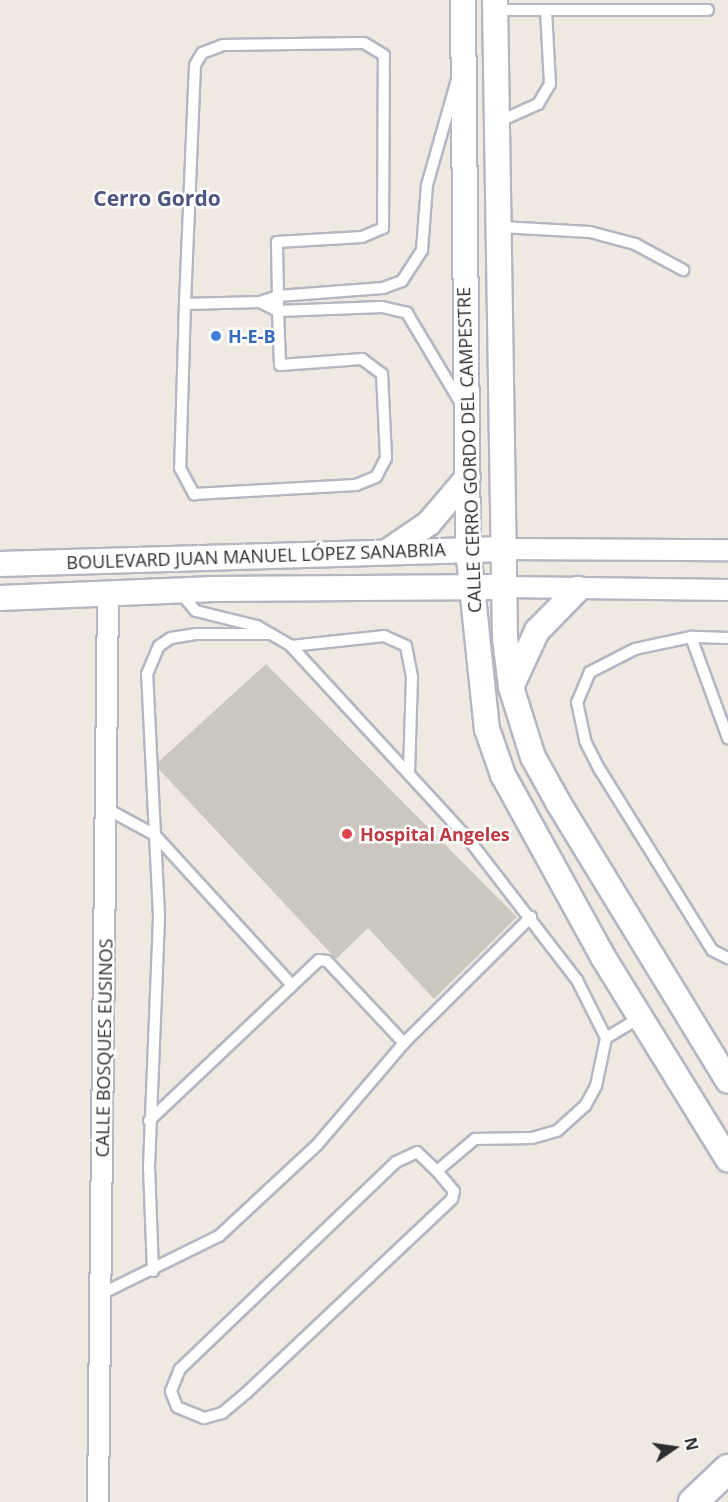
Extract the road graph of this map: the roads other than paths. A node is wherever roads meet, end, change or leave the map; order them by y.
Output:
1 (463, 0) edge
2 (495, 5) edge
3 (546, 10) junction
4 (708, 10) dead end
5 (463, 66) junction
6 (500, 120) junction
7 (501, 227) junction
8 (683, 270) dead end
9 (278, 296) junction
10 (260, 302) junction
11 (185, 304) junction
12 (278, 311) junction
13 (465, 409) junction
14 (468, 477) junction
15 (468, 549) junction
16 (505, 549) junction
17 (728, 550) edge
18 (387, 553) junction
19 (0, 564) edge
20 (506, 587) junction
21 (471, 589) junction
22 (578, 589) junction
23 (728, 590) edge
24 (179, 591) junction
25 (108, 594) junction
26 (0, 598) edge
27 (274, 634) junction
28 (691, 637) junction
29 (728, 638) edge
30 (291, 646) junction
31 (511, 687) junction
32 (728, 738) edge
33 (409, 770) junction
34 (109, 810) junction
35 (155, 835) junction
36 (531, 916) junction
37 (728, 958) edge
38 (290, 984) junction
39 (641, 1017) junction
40 (606, 1038) junction
41 (404, 1043) junction
42 (728, 1081) edge
43 (149, 1121) junction
44 (728, 1160) edge
45 (437, 1171) junction
46 (153, 1271) junction
47 (99, 1295) junction
48 (728, 1469) edge
49 (98, 1502) edge
50 (693, 1502) edge

1 - 5 street, CALLE CERRO GORDO DEL CAMPESTRE
2 - 3 lane
2 - 6 street, CALLE CERRO GORDO DEL CAMPESTRE
3 - 4 lane
3 - 6 lane
5 - 9 lane
5 - 13 street, CALLE CERRO GORDO DEL CAMPESTRE
6 - 7 street, CALLE CERRO GORDO DEL CAMPESTRE
7 - 8 lane
7 - 16 street, CALLE CERRO GORDO DEL CAMPESTRE
9 - 10 lane
9 - 11 lane
9 - 12 lane
10 - 11 lane
10 - 12 lane
11 - 12 lane
12 - 13 lane
13 - 14 street, CALLE CERRO GORDO DEL CAMPESTRE
14 - 15 street, CALLE CERRO GORDO DEL CAMPESTRE
14 - 18 street
15 - 16 street, BOULEVARD JUAN MANUEL LÓPEZ SANABRIA
15 - 18 street, BOULEVARD JUAN MANUEL LÓPEZ SANABRIA
15 - 21 street, CALLE CERRO GORDO DEL CAMPESTRE
16 - 17 street, BOULEVARD JUAN MANUEL LÓPEZ SANABRIA
16 - 20 street, CALLE CERRO GORDO DEL CAMPESTRE
18 - 19 street, BOULEVARD JUAN MANUEL LÓPEZ SANABRIA
20 - 21 street, BOULEVARD JUAN MANUEL LÓPEZ SANABRIA
20 - 22 street, BOULEVARD JUAN MANUEL LÓPEZ SANABRIA
20 - 31 street, CALLE CERRO GORDO DEL CAMPESTRE
21 - 24 street, BOULEVARD JUAN MANUEL LÓPEZ SANABRIA
21 - 39 street, CALLE CERRO GORDO DEL CAMPESTRE
22 - 23 street, BOULEVARD JUAN MANUEL LÓPEZ SANABRIA
22 - 31 street
24 - 25 street, BOULEVARD JUAN MANUEL LÓPEZ SANABRIA
24 - 27 lane
25 - 26 street, BOULEVARD JUAN MANUEL LÓPEZ SANABRIA
25 - 34 street, CALLE BOSQUES EUSINOS
27 - 30 lane
27 - 35 lane
28 - 29 lane
28 - 32 lane
28 - 37 lane
30 - 33 lane
30 - 33 lane
31 - 42 street, CALLE CERRO GORDO DEL CAMPESTRE
33 - 36 lane
34 - 35 lane
34 - 47 street, CALLE BOSQUES EUSINOS
35 - 38 lane
35 - 43 lane
36 - 40 lane
36 - 41 lane
38 - 41 lane
38 - 43 lane
39 - 40 lane
39 - 44 street, CALLE CERRO GORDO DEL CAMPESTRE
40 - 45 lane
41 - 46 lane
43 - 46 lane
45 - 45 lane
46 - 47 lane
47 - 49 street, CALLE BOSQUES EUSINOS
48 - 50 main road

